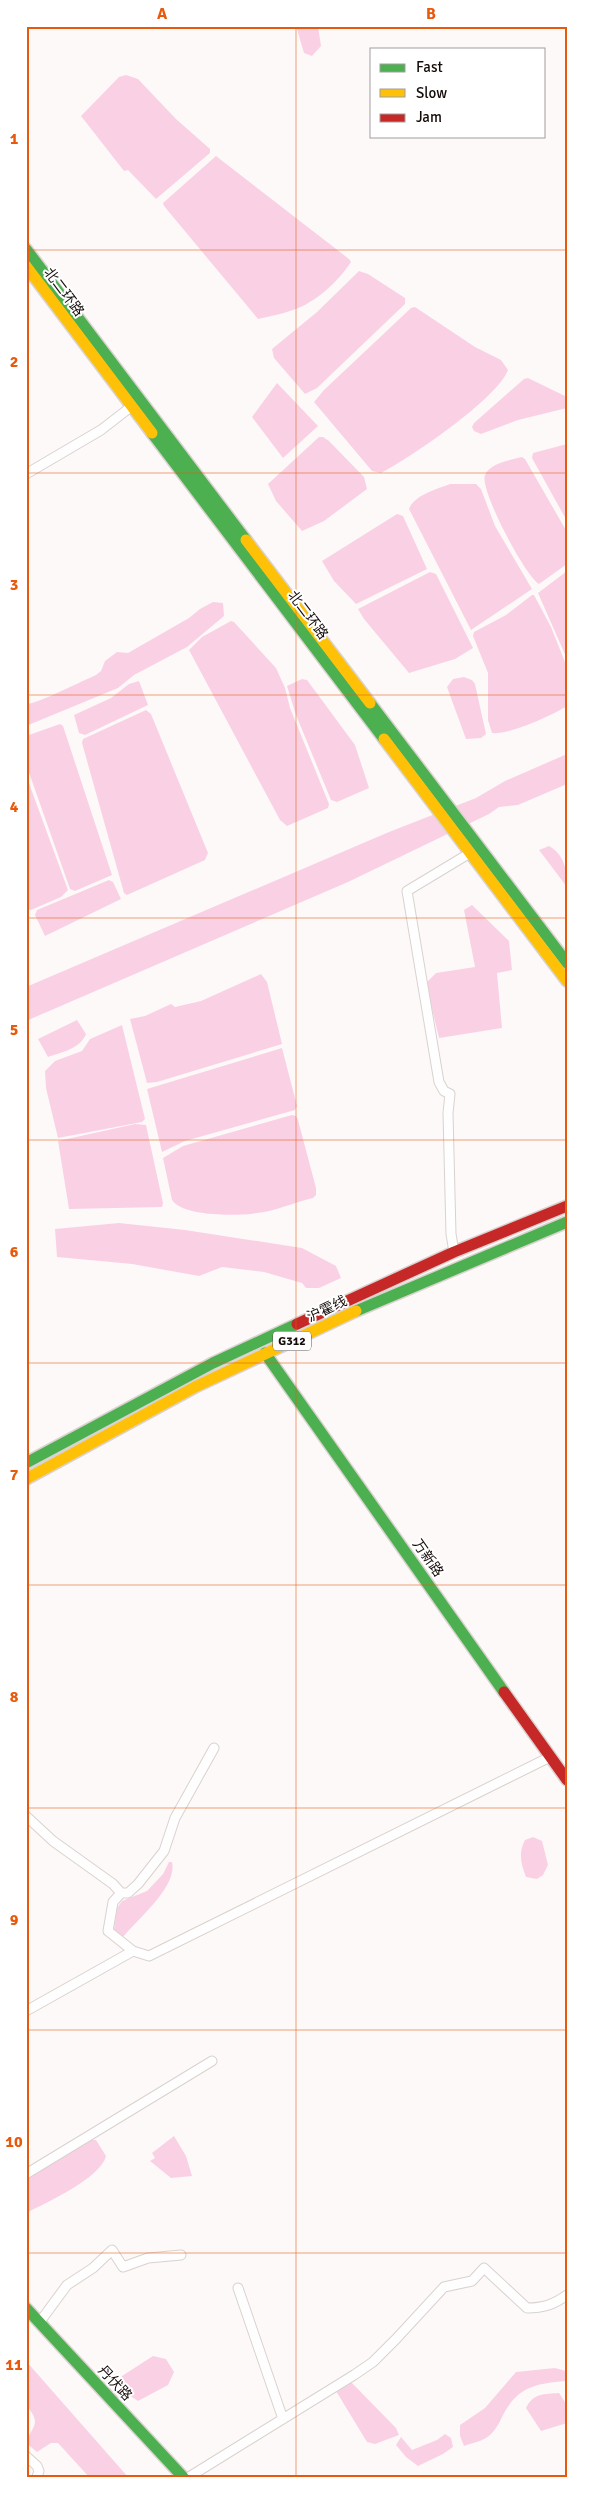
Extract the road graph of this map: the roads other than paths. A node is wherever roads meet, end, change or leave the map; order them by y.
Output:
1 (26, 249) edge
2 (26, 266) edge
3 (132, 406) junction
4 (26, 474) edge
5 (433, 796) junction
6 (470, 847) junction
7 (567, 963) edge
8 (567, 981) edge
9 (567, 1206) edge
10 (567, 1222) edge
11 (454, 1252) junction
12 (265, 1353) junction
13 (26, 1463) edge
14 (26, 1479) edge
15 (214, 1748) dead end
16 (550, 1757) junction
17 (567, 1780) edge
18 (26, 1816) edge
19 (121, 1893) junction
20 (134, 1951) junction
21 (26, 2011) edge
22 (212, 2061) dead end
23 (26, 2174) edge
24 (181, 2255) dead end
25 (238, 2288) dead end
26 (567, 2295) edge
27 (26, 2308) edge
28 (39, 2323) junction
29 (283, 2419) junction
30 (26, 2456) edge
31 (37, 2477) edge
32 (183, 2477) edge
33 (189, 2477) edge

1 - 5 main road, 北二环路
2 - 3 main road, 北二环路
3 - 4 street
3 - 5 main road, 北二环路
5 - 6 main road, 北二环路
6 - 7 main road, 北二环路
6 - 8 main road, 北二环路
6 - 11 street
9 - 11 main road, 沪霍线 / G312
10 - 12 main road, 沪霍线 / G312
11 - 13 main road, 沪霍线 / G312
12 - 14 main road, 沪霍线 / G312
12 - 16 main road, 万新路
15 - 19 street
16 - 17 main road, 万新路
16 - 20 street
18 - 19 street
19 - 20 street
20 - 21 street
22 - 23 street
24 - 28 street
25 - 29 street
26 - 29 street
27 - 28 main road, 丹伏路
28 - 32 main road, 丹伏路
29 - 33 street
30 - 31 street

